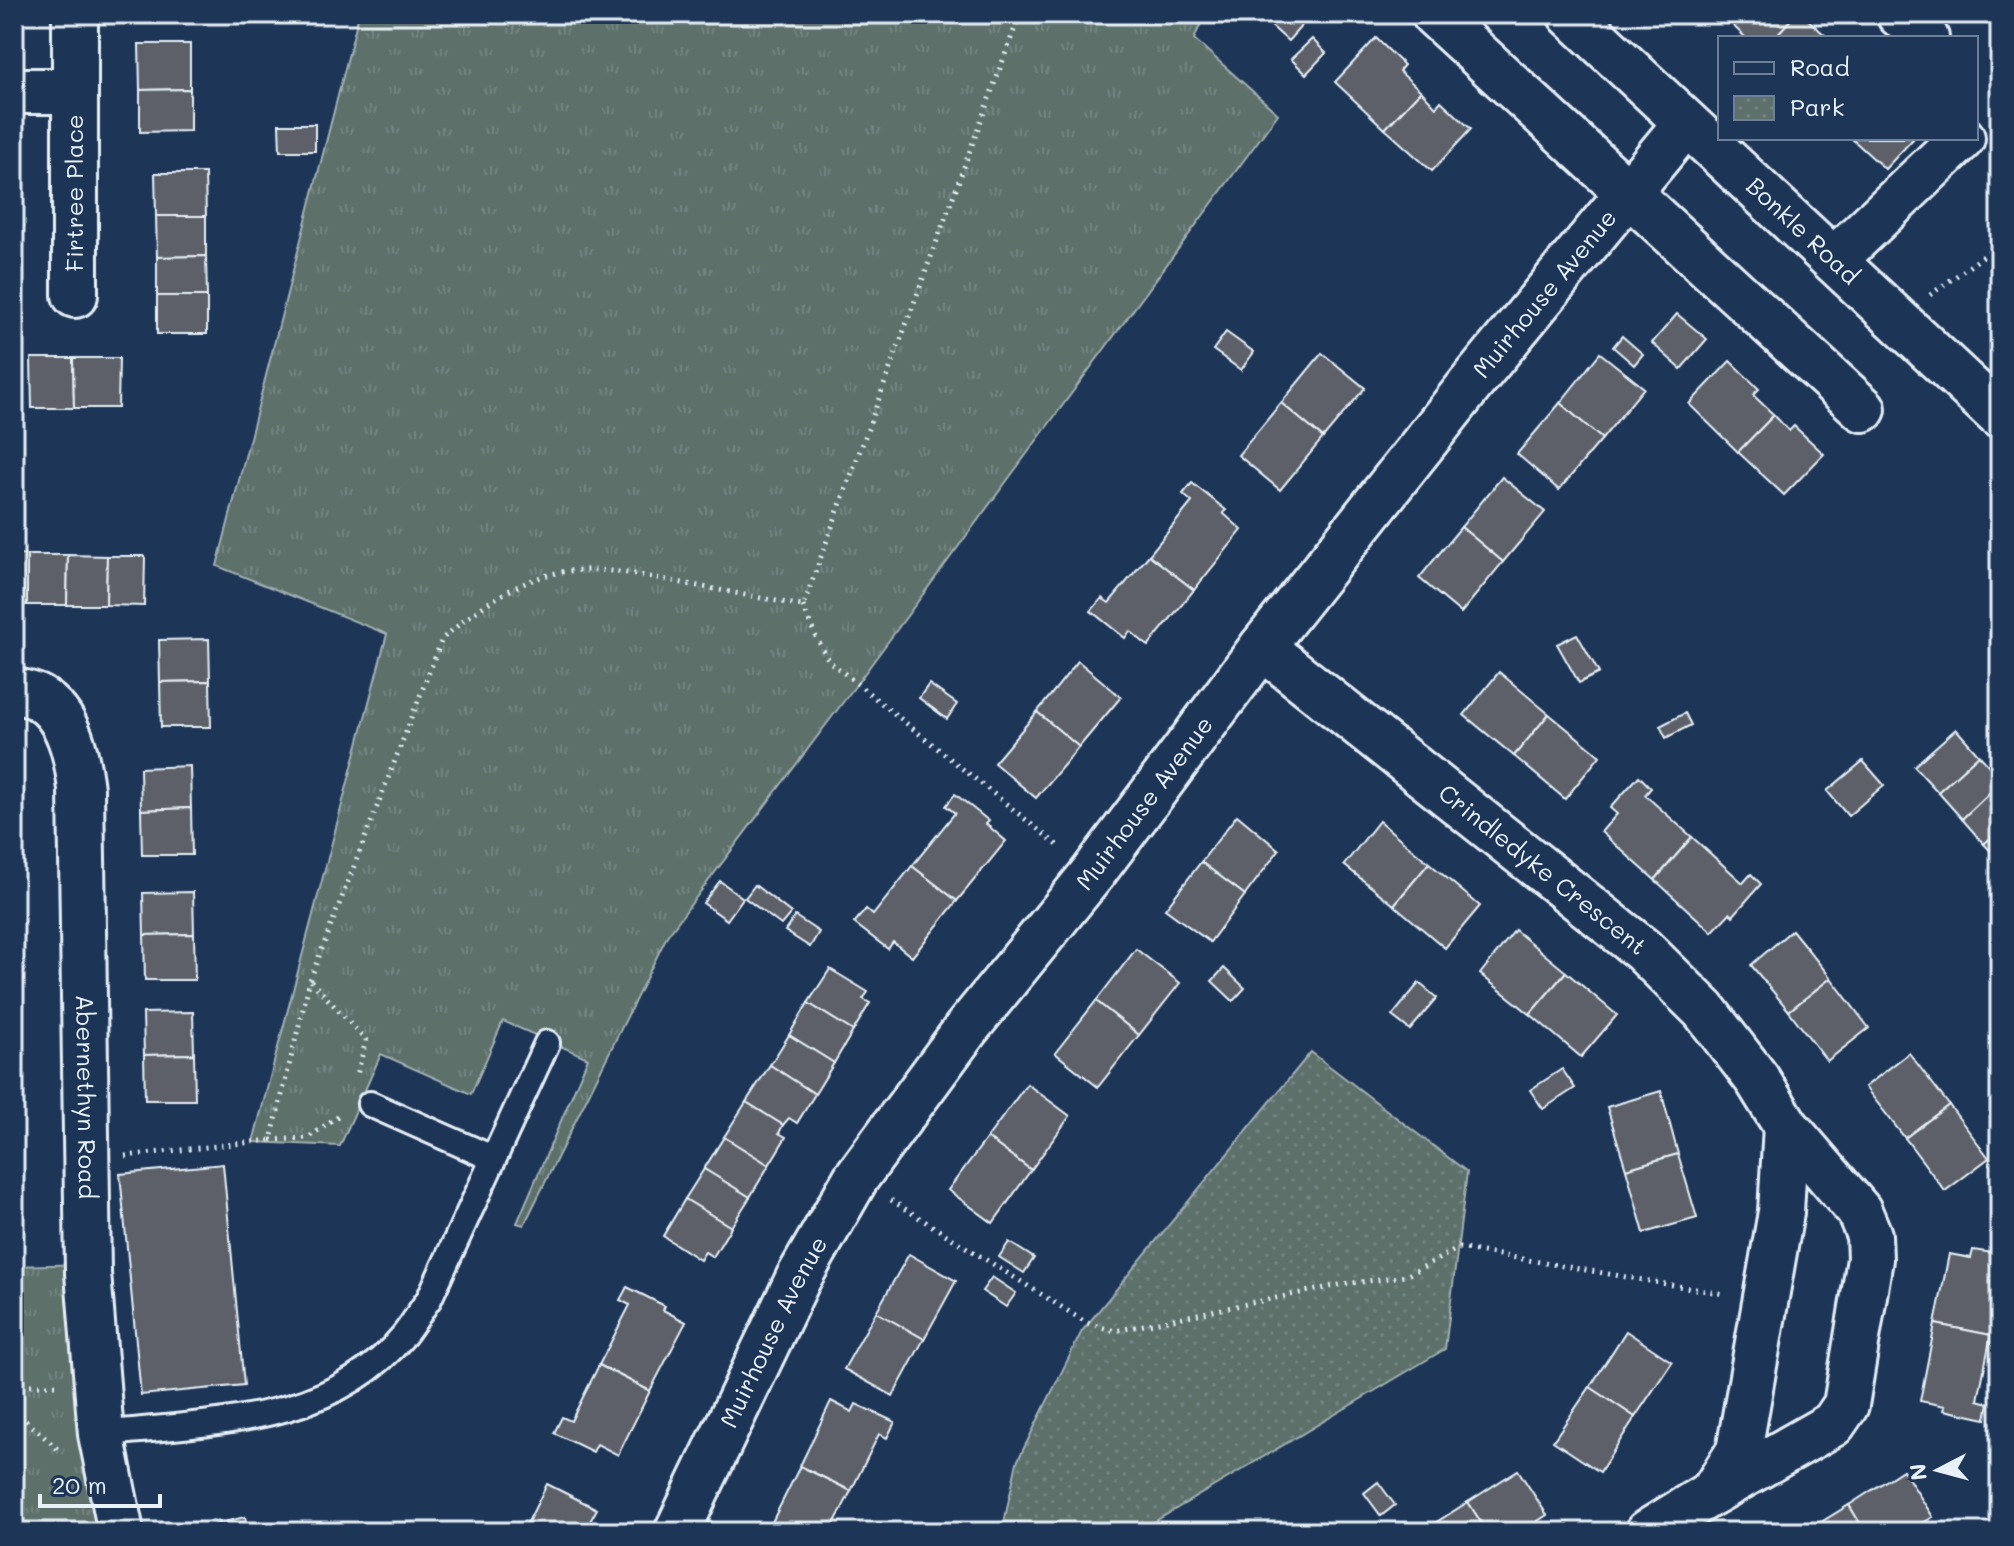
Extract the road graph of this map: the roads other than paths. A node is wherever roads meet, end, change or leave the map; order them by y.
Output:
1 (75, 14) edge
2 (1434, 14) edge
3 (1570, 14) edge
4 (1899, 14) edge
5 (1924, 36) edge
6 (14, 91) edge
7 (75, 91) junction
8 (1686, 123) junction
9 (1960, 140) edge
10 (1628, 192) junction
11 (1834, 260) junction
12 (75, 295) dead end
13 (1863, 409) dead end
14 (2000, 416) edge
15 (1262, 647) junction
16 (14, 690) edge
17 (547, 1043) dead end
18 (359, 1106) road end
19 (1786, 1126) junction
20 (492, 1158) junction
21 (101, 1434) junction
22 (1713, 1492) junction
23 (121, 1532) edge
24 (677, 1532) edge
25 (1648, 1532) edge

1 - 7 street, Firtree Place
2 - 10 street
3 - 8 street, Bonkle Road
4 - 5 street
6 - 7 street, Firtree Place
7 - 12 street, Firtree Place
8 - 10 street, Muirhouse Avenue
8 - 11 street, Bonkle Road
9 - 11 street
10 - 13 street
10 - 15 street, Muirhouse Avenue
11 - 14 street, Bonkle Road
15 - 19 street, Crindledyke Crescent
15 - 24 street, Muirhouse Avenue
16 - 21 street, Abernethyn Road
17 - 20 lane
18 - 20 lane
19 - 22 street, Crindledyke Crescent
19 - 22 street, Crindledyke Crescent
20 - 21 lane
21 - 23 street, Abernethyn Road
22 - 25 street, Crindledyke Crescent

